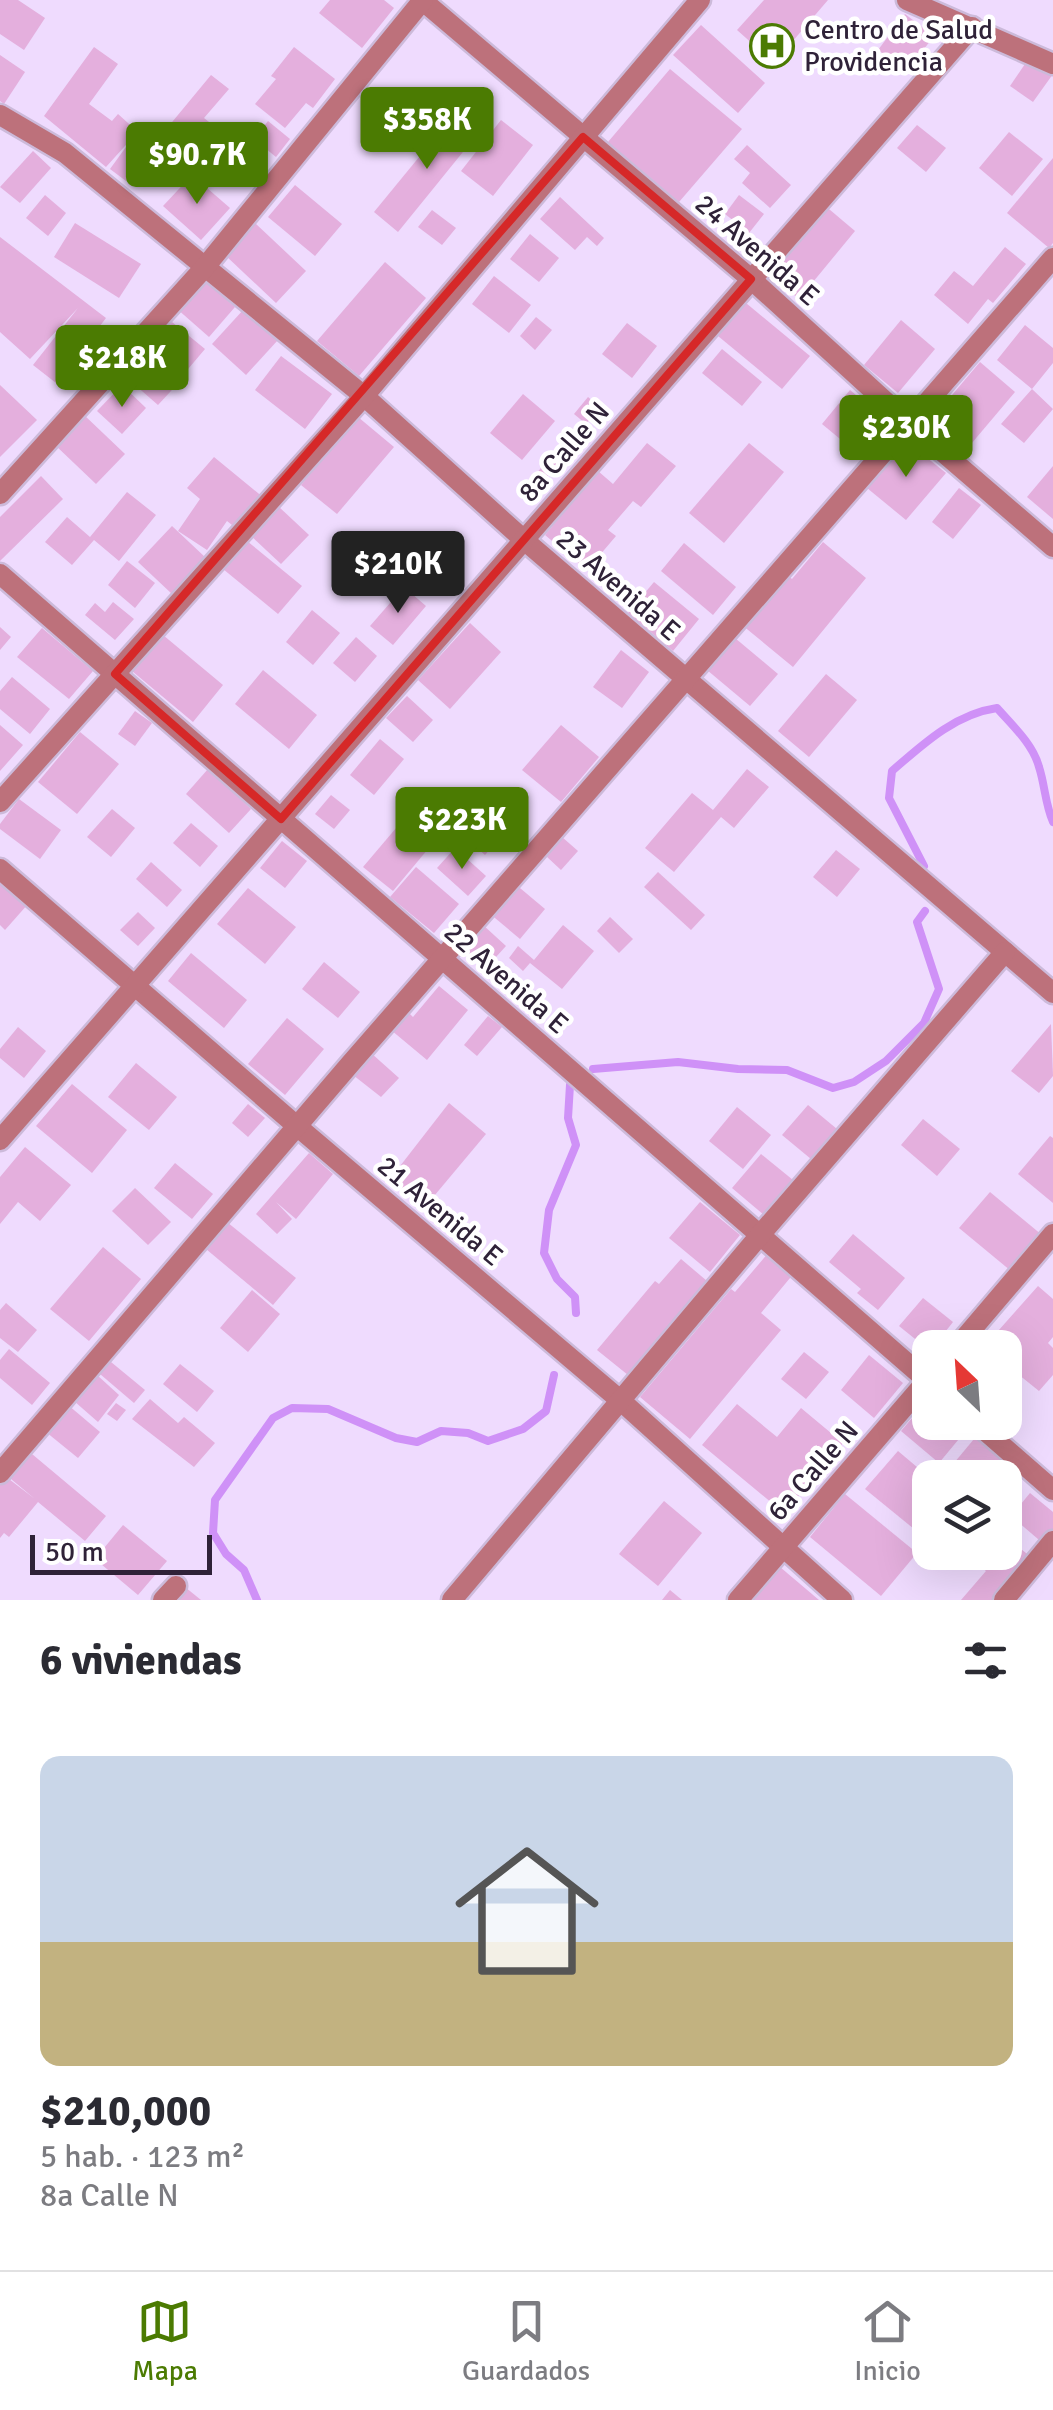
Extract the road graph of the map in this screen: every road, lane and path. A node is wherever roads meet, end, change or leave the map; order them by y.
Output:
1 (422, 0) edge
2 (700, 0) edge
3 (908, 0) edge
4 (972, 27) junction
5 (1053, 64) edge
6 (0, 115) edge
7 (583, 137) junction
8 (1053, 258) edge
9 (205, 267) junction
10 (751, 280) junction
11 (364, 396) junction
12 (909, 422) junction
13 (0, 494) edge
14 (524, 540) junction
15 (1053, 546) edge
16 (0, 574) edge
17 (115, 674) junction
18 (685, 678) junction
19 (0, 802) edge
20 (281, 819) junction
21 (0, 869) edge
22 (1005, 952) junction
23 (442, 958) junction
24 (135, 986) junction
25 (1053, 993) edge
26 (298, 1127) junction
27 (0, 1140) edge
28 (1053, 1234) edge
29 (760, 1235) junction
30 (971, 1330) edge
31 (912, 1365) edge
32 (620, 1400) junction
33 (912, 1400) edge
34 (996, 1440) edge
35 (0, 1473) edge
36 (1053, 1490) edge
37 (1053, 1541) edge
38 (783, 1548) junction
39 (452, 1600) edge
40 (738, 1600) edge
41 (842, 1600) edge
42 (1004, 1600) edge

1 - 7 street, 24 Avenida E
1 - 9 street
2 - 7 street
3 - 4 street
4 - 5 street
4 - 10 street, 8a Calle N
6 - 9 street, 23 Avenida E
7 - 10 street, 24 Avenida E
7 - 11 street
8 - 12 street
9 - 11 street, 23 Avenida E
9 - 13 street
10 - 12 street, 24 Avenida E
10 - 14 street, 8a Calle N
11 - 14 street, 23 Avenida E
11 - 17 street
12 - 15 street, 24 Avenida E
12 - 18 street
14 - 18 street, 23 Avenida E
14 - 20 street, 8a Calle N
16 - 17 street, 22 Avenida E
17 - 19 street
17 - 20 street, 22 Avenida E
18 - 22 street, 23 Avenida E
18 - 23 street
20 - 23 street, 22 Avenida E
20 - 24 street, 8a Calle N
21 - 24 street, 21 Avenida E
22 - 25 street, 23 Avenida E
22 - 29 street
23 - 26 street
23 - 29 street, 22 Avenida E
24 - 26 street, 21 Avenida E
24 - 27 street, 8a Calle N
26 - 32 street, 21 Avenida E
26 - 35 street
28 - 30 street
29 - 31 street, 22 Avenida E
29 - 32 street
32 - 38 street, 21 Avenida E
32 - 39 street
33 - 38 street, 6a Calle N
34 - 36 street
37 - 42 street
38 - 40 street, 6a Calle N
38 - 41 street, 21 Avenida E

